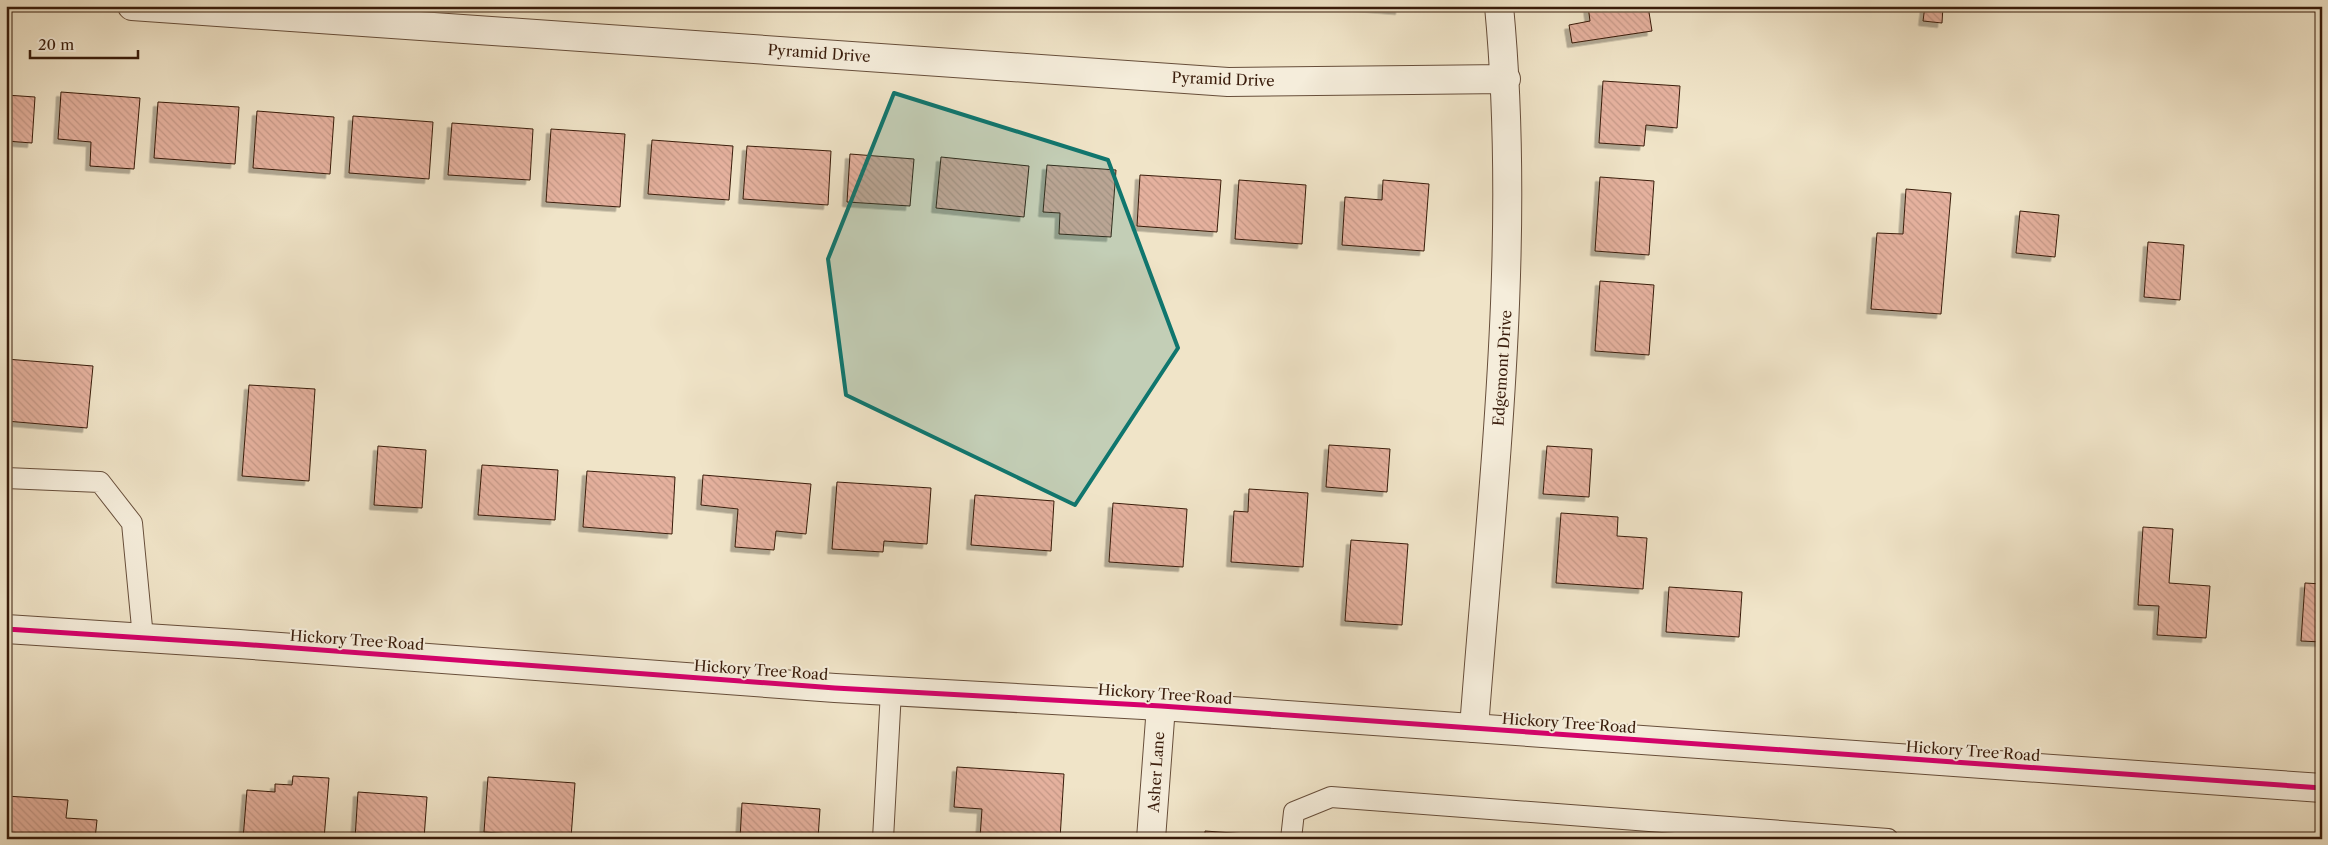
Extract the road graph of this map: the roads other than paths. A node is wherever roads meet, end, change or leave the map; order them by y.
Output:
1 (132, 6) edge
2 (1499, 6) edge
3 (1506, 79) junction
4 (6, 478) edge
5 (6, 629) edge
6 (143, 638) junction
7 (891, 691) junction
8 (1161, 706) junction
9 (1474, 728) junction
10 (2322, 788) edge
11 (883, 839) edge
12 (1151, 839) edge
13 (1291, 839) edge
14 (1888, 839) edge

1 - 3 street, Pyramid Drive
2 - 3 street, Edgemont Drive
3 - 9 street, Edgemont Drive
4 - 6 lane
5 - 6 street, Hickory Tree Road
6 - 7 street, Hickory Tree Road
7 - 8 street, Hickory Tree Road
7 - 11 lane
8 - 9 street, Hickory Tree Road
8 - 12 street, Asher Lane
9 - 10 street, Hickory Tree Road
13 - 14 lane

